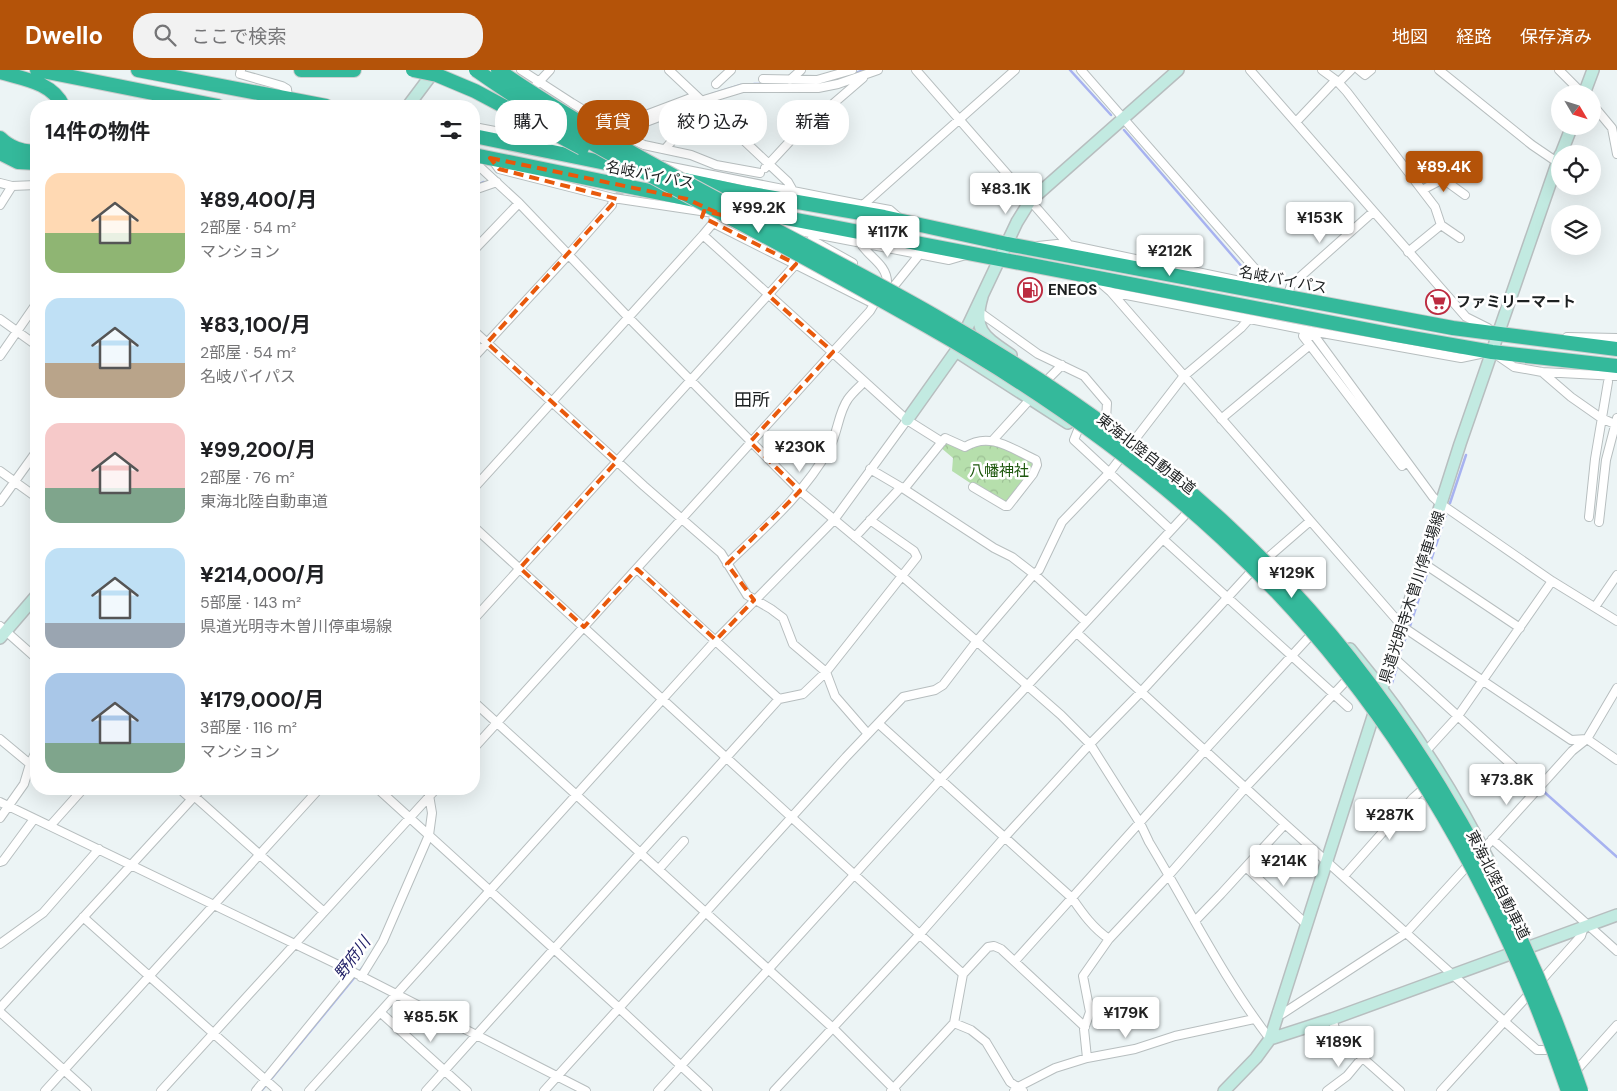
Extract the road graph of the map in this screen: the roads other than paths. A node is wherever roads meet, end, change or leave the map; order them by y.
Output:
1 (37, 70) edge
2 (138, 70) edge
3 (165, 70) edge
4 (241, 70) edge
5 (301, 70) edge
6 (354, 70) edge
7 (413, 70) edge
8 (435, 70) edge
9 (476, 70) edge
10 (521, 70) edge
11 (550, 70) edge
12 (669, 70) edge
13 (731, 70) edge
14 (801, 70) edge
15 (852, 70) edge
16 (878, 70) edge
17 (916, 70) edge
18 (1015, 70) edge
19 (1081, 70) edge
20 (1178, 70) edge
21 (1250, 70) edge
22 (1322, 70) edge
23 (1350, 70) edge
24 (1359, 70) edge
25 (1371, 70) edge
26 (1439, 70) edge
27 (1455, 70) edge
28 (1558, 70) edge
29 (1593, 70) edge
30 (0, 72) edge
31 (502, 72) edge
32 (866, 75) junction
33 (1448, 77) junction
34 (763, 80) dead end
35 (790, 80) junction
36 (1337, 81) junction
37 (540, 82) junction
38 (716, 84) dead end
39 (1574, 85) edge
40 (1587, 85) edge
41 (250, 92) junction
42 (288, 99) junction
43 (59, 100) edge
44 (188, 100) edge
45 (293, 100) edge
46 (412, 100) edge
47 (524, 100) edge
48 (700, 100) joint
49 (577, 107) edge
50 (1601, 113) edge
51 (1123, 118) junction
52 (960, 119) junction
53 (1296, 122) junction
54 (1615, 126) edge
55 (480, 128) edge
56 (480, 137) edge
57 (0, 138) edge
58 (644, 145) edge
59 (668, 145) edge
60 (747, 145) edge
61 (665, 150) junction
62 (30, 151) edge
63 (0, 153) edge
64 (1551, 153) edge
65 (1617, 154) edge
66 (480, 156) edge
67 (490, 158) junction
68 (30, 164) edge
69 (768, 165) junction
70 (480, 168) edge
71 (760, 173) junction
72 (1551, 180) edge
73 (0, 182) edge
74 (497, 182) junction
75 (756, 182) junction
76 (12, 186) junction
77 (30, 186) edge
78 (480, 188) edge
79 (792, 189) junction
80 (1422, 190) junction
81 (1465, 195) dead end
82 (617, 198) junction
83 (1030, 201) junction
84 (519, 202) junction
85 (863, 204) junction
86 (0, 205) edge
87 (1373, 212) junction
88 (714, 214) junction
89 (902, 221) junction
90 (713, 223) junction
91 (1441, 225) junction
92 (747, 227) junction
93 (703, 235) junction
94 (812, 237) junction
95 (1460, 238) dead end
96 (480, 244) edge
97 (860, 244) junction
98 (1007, 244) junction
99 (1069, 245) junction
100 (1031, 248) junction
101 (1408, 252) junction
102 (569, 254) junction
103 (968, 254) junction
104 (918, 255) junction
105 (1000, 260) junction
106 (796, 264) junction
107 (1095, 278) junction
108 (890, 284) junction
109 (1263, 286) junction
110 (1289, 291) junction
111 (1111, 292) junction
112 (768, 295) junction
113 (982, 297) junction
114 (1310, 302) junction
115 (875, 304) junction
116 (978, 311) junction
117 (30, 313) edge
118 (629, 318) junction
119 (0, 319) edge
120 (1249, 319) junction
121 (18, 332) junction
122 (965, 332) junction
123 (1313, 334) junction
124 (1498, 334) junction
125 (480, 337) edge
126 (1520, 337) junction
127 (1617, 338) edge
128 (30, 341) edge
129 (487, 343) junction
130 (1310, 345) junction
131 (1617, 349) edge
132 (480, 351) edge
133 (956, 351) junction
134 (833, 352) junction
135 (1492, 352) junction
136 (0, 356) edge
137 (1062, 365) junction
138 (1617, 366) edge
139 (1542, 372) junction
140 (1617, 376) edge
141 (1183, 377) junction
142 (1048, 379) junction
143 (690, 380) junction
144 (864, 382) junction
145 (1608, 382) dead end
146 (1031, 398) junction
147 (552, 402) junction
148 (1601, 418) junction
149 (1221, 419) junction
150 (907, 420) junction
151 (1106, 420) junction
152 (1616, 422) edge
153 (1078, 430) junction
154 (993, 440) junction
155 (1135, 441) junction
156 (750, 442) junction
157 (942, 442) junction
158 (30, 460) edge
159 (1120, 460) junction
160 (617, 461) junction
161 (1407, 462) junction
162 (870, 470) junction
163 (0, 472) edge
164 (1109, 473) junction
165 (480, 481) edge
166 (14, 482) junction
167 (973, 487) dead end
168 (902, 488) junction
169 (800, 491) junction
170 (30, 493) edge
171 (0, 502) edge
172 (1441, 504) junction
173 (1186, 514) junction
174 (1589, 517) dead end
175 (682, 519) junction
176 (834, 520) junction
177 (870, 520) junction
178 (1309, 522) junction
179 (1598, 522) dead end
180 (1171, 530) junction
181 (480, 532) edge
182 (854, 537) junction
183 (1163, 539) junction
184 (1268, 557) junction
185 (1422, 563) junction
186 (728, 564) junction
187 (520, 568) junction
188 (637, 569) junction
189 (1034, 574) junction
190 (1250, 574) junction
191 (1617, 575) edge
192 (902, 576) junction
193 (1552, 581) junction
194 (1227, 598) junction
195 (754, 600) junction
196 (30, 602) edge
197 (1595, 607) junction
198 (480, 612) edge
199 (1617, 621) edge
200 (1086, 622) junction
201 (584, 627) junction
202 (1403, 627) junction
203 (1520, 628) junction
204 (2, 631) edge
205 (1077, 633) junction
206 (1309, 637) junction
207 (716, 640) junction
208 (976, 642) junction
209 (30, 653) edge
210 (1291, 655) junction
211 (1393, 657) junction
212 (826, 672) junction
213 (1483, 681) junction
214 (1345, 682) junction
215 (1027, 686) junction
216 (1617, 688) edge
217 (1382, 690) junction
218 (1141, 692) junction
219 (1333, 694) junction
220 (662, 699) junction
221 (780, 699) junction
222 (1348, 707) dead end
223 (480, 708) edge
224 (1458, 716) junction
225 (1373, 719) junction
226 (496, 723) junction
227 (879, 724) junction
228 (868, 734) junction
229 (0, 739) edge
230 (1586, 739) junction
231 (480, 741) edge
232 (1090, 744) junction
233 (1205, 750) junction
234 (1426, 751) junction
235 (727, 758) junction
236 (1617, 760) edge
237 (30, 764) joint
238 (941, 779) junction
239 (1246, 787) junction
240 (1538, 789) junction
241 (1421, 791) junction
242 (78, 795) edge
243 (190, 795) edge
244 (313, 795) edge
245 (385, 795) edge
246 (428, 795) edge
247 (576, 796) junction
248 (193, 797) junction
249 (0, 802) edge
250 (8, 806) junction
251 (791, 817) junction
252 (0, 818) edge
253 (410, 818) junction
254 (34, 819) junction
255 (1140, 823) junction
256 (1285, 824) junction
257 (50, 826) junction
258 (427, 833) junction
259 (1004, 838) junction
260 (1492, 839) junction
261 (684, 841) dead end
262 (99, 849) junction
263 (1483, 849) junction
264 (641, 852) junction
265 (259, 854) junction
266 (1326, 861) junction
267 (0, 862) edge
268 (130, 865) junction
269 (1246, 867) junction
270 (1466, 868) junction
271 (659, 869) junction
272 (854, 874) junction
273 (1169, 875) junction
274 (1344, 876) junction
275 (490, 890) junction
276 (1072, 898) junction
277 (213, 906) junction
278 (705, 911) junction
279 (324, 912) junction
280 (1617, 915) edge
281 (83, 917) junction
282 (1195, 921) junction
283 (1306, 924) junction
284 (1586, 926) junction
285 (1406, 933) junction
286 (920, 934) junction
287 (1110, 939) junction
288 (0, 944) edge
289 (295, 945) junction
290 (1531, 947) junction
291 (555, 950) junction
292 (1617, 951) edge
293 (1508, 955) junction
294 (1015, 961) junction
295 (768, 970) junction
296 (357, 974) junction
297 (963, 974) junction
298 (150, 975) junction
299 (1452, 975) junction
300 (1544, 977) junction
301 (396, 995) junction
302 (1526, 998) junction
303 (0, 1008) edge
304 (619, 1008) junction
305 (0, 1012) edge
306 (381, 1012) junction
307 (1277, 1013) junction
308 (1254, 1019) junction
309 (1332, 1019) junction
310 (1504, 1021) junction
311 (954, 1024) junction
312 (1617, 1025) edge
313 (1085, 1027) junction
314 (834, 1029) junction
315 (214, 1033) junction
316 (476, 1036) junction
317 (1270, 1039) junction
318 (1546, 1050) junction
319 (1087, 1058) junction
320 (1362, 1058) junction
321 (681, 1066) junction
322 (1579, 1067) junction
323 (64, 1070) junction
324 (445, 1071) junction
325 (558, 1077) junction
326 (267, 1082) junction
327 (1585, 1089) edge
328 (893, 1090) edge
329 (1018, 1090) edge
330 (1562, 1090) edge
331 (46, 1091) edge
332 (87, 1091) edge
333 (161, 1091) edge
334 (256, 1091) edge
335 (278, 1091) edge
336 (309, 1091) edge
337 (426, 1091) edge
338 (467, 1091) edge
339 (544, 1091) edge
340 (586, 1091) edge
341 (658, 1091) edge
342 (708, 1091) edge
343 (774, 1091) edge
344 (1224, 1091) edge
345 (1327, 1091) edge
346 (1400, 1091) edge
347 (1441, 1091) edge

1 - 44 highway
2 - 41 highway
3 - 41 highway
4 - 42 street
5 - 6 highway
7 - 92 highway, bridge
8 - 46 street
9 - 92 highway, 東海北陸自動車道, bridge
10 - 37 street
11 - 37 street
12 - 48 street
13 - 38 street
14 - 35 street
15 - 35 street
16 - 32 street
17 - 52 street
18 - 52 street
19 - 51 street
20 - 51 street
21 - 53 street
22 - 36 street
23 - 36 street
24 - 25 street
26 - 33 street
27 - 33 street
28 - 39 street
29 - 40 street
30 - 43 highway
31 - 327 highway, 東海北陸自動車道, bridge
32 - 48 street
32 - 69 street
33 - 64 street
34 - 35 street
36 - 53 street
36 - 80 street
37 - 47 street
37 - 49 street
41 - 42 highway
42 - 45 highway
50 - 54 street
51 - 83 street
51 - 109 street
52 - 83 street
52 - 85 street
53 - 87 street
54 - 65 street
55 - 75 street
56 - 89 highway, 名岐バイパス
57 - 62 highway
58 - 61 street
59 - 61 street
60 - 69 street
61 - 71 street
63 - 68 highway
66 - 67 highway, 名岐バイパス
67 - 82 street
67 - 103 highway, 名岐バイパス
69 - 71 street
69 - 79 street
70 - 74 street
71 - 75 street
72 - 124 street, 県道光明寺木曽川停車場線
73 - 76 street
74 - 78 street
74 - 84 street
75 - 79 street
76 - 77 street
76 - 86 street
79 - 85 street
80 - 81 street
80 - 91 street
82 - 88 street
82 - 102 street
83 - 98 street
83 - 99 street
84 - 96 street
84 - 102 street
85 - 89 street
87 - 101 street
87 - 110 street
88 - 90 street
88 - 94 street
89 - 98 highway, 名岐バイパス
90 - 93 street
90 - 106 street
91 - 95 street
91 - 101 street
92 - 330 highway, 東海北陸自動車道, bridge
93 - 112 street
93 - 118 street
94 - 97 street
94 - 106 street
94 - 108 street
97 - 104 street
97 - 108 street
98 - 100 highway, 名岐バイパス
98 - 105 street
99 - 100 street
99 - 109 street
100 - 114 highway, 名岐バイパス
101 - 124 street
102 - 118 street
102 - 129 street
103 - 104 street
103 - 105 highway, 名岐バイパス
104 - 108 street
105 - 107 highway, 名岐バイパス
105 - 113 street
106 - 112 street
106 - 115 street
107 - 111 street
107 - 135 highway, 名岐バイパス
108 - 115 street
108 - 122 street
109 - 110 street
110 - 114 street
111 - 120 street
111 - 141 street
112 - 134 street
112 - 143 street
113 - 116 street
113 - 122 street
114 - 124 highway, 名岐バイパス
115 - 133 street
115 - 134 street
116 - 137 street
116 - 142 street
117 - 121 street
118 - 143 street
118 - 147 street
119 - 121 street
120 - 123 street
120 - 141 street
121 - 128 street
121 - 136 street
122 - 133 street
123 - 130 street
123 - 135 street
123 - 161 street
124 - 126 highway, 名岐バイパス
124 - 135 street, 県道光明寺木曽川停車場線
125 - 129 street
126 - 127 street
126 - 131 highway, 名岐バイパス
129 - 132 street
129 - 147 street
130 - 149 street
130 - 161 street
133 - 146 street
133 - 150 street
134 - 144 street
134 - 156 street
135 - 138 highway, 名岐バイパス
135 - 139 street
135 - 172 street, 県道光明寺木曽川停車場線
137 - 142 street
137 - 151 street
139 - 140 street
139 - 148 street
141 - 149 street
141 - 155 street
142 - 146 street
142 - 151 street
143 - 156 street
143 - 160 street
144 - 150 street
144 - 169 street
145 - 148 street
146 - 153 street
146 - 154 street
147 - 160 street
147 - 165 street
148 - 152 street
148 - 174 street
149 - 178 street
150 - 157 street
150 - 162 street
151 - 155 street
152 - 179 street
153 - 159 street
153 - 164 street
154 - 157 street
154 - 167 street
155 - 159 street
155 - 184 street
156 - 169 street
156 - 175 street
157 - 168 street
158 - 166 street
159 - 164 street
159 - 173 street
160 - 175 street
160 - 187 street
161 - 172 street
162 - 168 street
162 - 176 street
163 - 166 street
164 - 180 street
164 - 189 street
166 - 170 street
166 - 171 street
168 - 177 street
168 - 189 street
169 - 176 street
169 - 186 street
172 - 185 street, 県道光明寺木曽川停車場線
172 - 193 street
173 - 180 street
173 - 190 street
175 - 186 street
175 - 188 street
176 - 182 street
176 - 195 street
177 - 182 street
177 - 192 street
178 - 184 street
178 - 202 street
180 - 183 street
181 - 187 street
182 - 192 street
183 - 194 street
183 - 200 street
184 - 190 street
184 - 217 street
185 - 202 street, 県道光明寺木曽川停車場線
185 - 203 street
186 - 195 street
187 - 198 street
187 - 201 street
188 - 201 street
188 - 207 street
189 - 200 street
189 - 208 street
190 - 194 street
190 - 206 street
191 - 197 street
192 - 208 street
192 - 212 street
193 - 197 street
193 - 203 street
194 - 210 street
194 - 218 street
195 - 207 street
195 - 212 street
196 - 204 street
197 - 199 street
200 - 205 street
201 - 220 street
201 - 226 street
202 - 211 street, 県道光明寺木曽川停車場線
202 - 213 street
203 - 213 street
204 - 209 street
205 - 215 street
205 - 218 street
206 - 210 street
206 - 214 street
207 - 220 street
207 - 221 street
208 - 215 street
208 - 227 street
210 - 219 street
210 - 233 street
211 - 217 street, 県道光明寺木曽川停車場線
211 - 224 street
212 - 221 street
212 - 228 street
213 - 224 street
213 - 230 street
214 - 219 street
214 - 225 street
215 - 232 street
215 - 238 street
216 - 230 street
217 - 225 street, 県道光明寺木曽川停車場線
217 - 234 street
218 - 232 street
218 - 233 street
219 - 222 street
219 - 239 street
220 - 235 street
220 - 247 street
221 - 235 street
223 - 226 street
224 - 234 street
224 - 240 street
225 - 241 street
225 - 266 street, 県道光明寺木曽川停車場線
226 - 231 street
226 - 247 street
227 - 228 street
227 - 238 street
228 - 251 street
229 - 237 street
230 - 236 street
230 - 240 street
232 - 255 street
232 - 259 street
233 - 239 street
233 - 255 street
234 - 263 street
235 - 251 street
235 - 264 street
237 - 250 street
238 - 259 street
238 - 272 street
239 - 256 street
239 - 273 street
240 - 260 street
241 - 270 street
241 - 274 street
242 - 257 street
243 - 248 street
244 - 265 street
245 - 253 street
246 - 253 street
246 - 258 street
247 - 264 street
247 - 275 street
248 - 265 street
248 - 268 street
249 - 250 street
250 - 252 street
250 - 254 street
251 - 272 street
251 - 278 street
253 - 258 street
253 - 279 street
254 - 257 street
254 - 267 street
255 - 273 street
255 - 276 street
256 - 266 street
256 - 269 street
257 - 262 street
258 - 275 street
258 - 296 street
259 - 276 street
259 - 286 street
260 - 263 street
260 - 284 street
261 - 271 street
262 - 268 street
262 - 288 street
263 - 270 street
263 - 290 street
264 - 271 street
264 - 291 street
265 - 277 street
265 - 279 street
266 - 274 street
266 - 283 street, 県道光明寺木曽川停車場線
268 - 277 street
268 - 281 street
269 - 282 street
269 - 283 street
270 - 285 street
270 - 293 street
271 - 278 street
272 - 286 street
272 - 295 street
273 - 282 street
273 - 287 street
274 - 285 street
275 - 291 street
275 - 301 street
276 - 287 street
276 - 294 street
277 - 289 street
277 - 298 street
278 - 295 street
278 - 304 street
279 - 289 street
280 - 284 street
281 - 298 street
281 - 303 street
282 - 308 street
283 - 307 street, 県道光明寺木曽川停車場線
284 - 290 street
284 - 292 street
284 - 300 street
285 - 299 street
285 - 307 street
286 - 297 street
286 - 314 street
287 - 313 street
289 - 296 street
289 - 315 street
290 - 293 street
290 - 300 street
291 - 304 street
291 - 316 street
293 - 299 street
293 - 302 street
294 - 297 street
294 - 313 street
295 - 314 street
295 - 321 street
296 - 301 street
296 - 326 street
297 - 311 street
298 - 315 street
298 - 323 street
299 - 309 street
299 - 310 street
300 - 302 street
300 - 322 street
301 - 306 street
301 - 316 street
302 - 310 street
302 - 318 street
304 - 321 street
304 - 325 street
305 - 323 street
306 - 324 street
306 - 336 street
307 - 317 street, 県道光明寺木曽川停車場線
308 - 317 street
308 - 319 street
309 - 317 street
309 - 320 street
310 - 318 street
310 - 347 street
311 - 328 street
311 - 329 street
312 - 322 street
313 - 319 street
314 - 328 street
314 - 343 street
315 - 326 street
315 - 333 street
316 - 324 street
316 - 325 street
317 - 344 street
318 - 330 street
319 - 329 street
320 - 345 street
320 - 346 street
321 - 341 street
321 - 342 street
322 - 327 street
322 - 330 street
323 - 331 street
323 - 332 street
324 - 337 street
324 - 338 street
325 - 339 street
325 - 340 street
326 - 334 street
326 - 335 street

